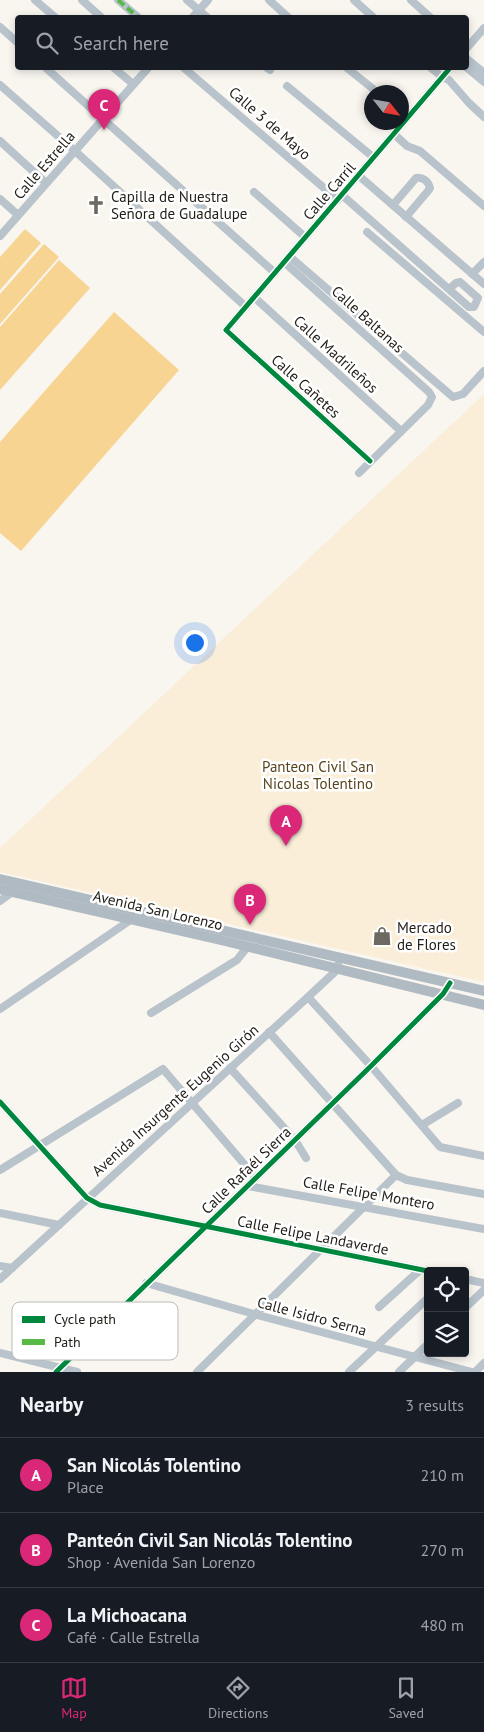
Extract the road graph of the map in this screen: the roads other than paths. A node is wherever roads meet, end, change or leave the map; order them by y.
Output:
1 (35, 0) edge
2 (82, 0) edge
3 (118, 0) edge
4 (187, 0) edge
5 (208, 0) edge
6 (269, 0) edge
7 (354, 0) edge
8 (411, 0) edge
9 (199, 10) junction
10 (52, 15) edge
11 (99, 15) edge
12 (136, 15) edge
13 (195, 15) edge
14 (205, 15) edge
15 (286, 15) edge
16 (371, 15) edge
17 (428, 15) edge
18 (0, 27) edge
19 (484, 28) edge
20 (15, 40) edge
21 (469, 45) edge
22 (469, 60) edge
23 (48, 70) edge
24 (116, 70) edge
25 (146, 70) edge
26 (186, 70) edge
27 (349, 70) edge
28 (433, 70) edge
29 (448, 70) edge
30 (469, 70) edge
31 (484, 73) edge
32 (442, 77) junction
33 (484, 82) edge
34 (133, 84) junction
35 (0, 85) edge
36 (368, 85) edge
37 (287, 86) dead end
38 (409, 111) edge
39 (484, 117) edge
40 (103, 118) junction
41 (396, 130) edge
42 (394, 134) junction
43 (0, 142) edge
44 (75, 151) junction
45 (374, 157) junction
46 (358, 175) junction
47 (46, 183) junction
48 (254, 192) dead end
49 (340, 197) junction
50 (0, 199) edge
51 (393, 205) junction
52 (484, 206) edge
53 (18, 215) junction
54 (406, 216) junction
55 (367, 232) dead end
56 (0, 236) edge
57 (306, 237) junction
58 (286, 259) junction
59 (484, 262) edge
60 (275, 273) junction
61 (472, 274) junction
62 (484, 284) edge
63 (449, 290) dead end
64 (254, 297) junction
65 (246, 307) junction
66 (226, 330) joint
67 (484, 332) edge
68 (484, 371) edge
69 (400, 430) junction
70 (370, 461) junction
71 (359, 473) dead end
72 (0, 879) edge
73 (15, 887) junction
74 (0, 889) edge
75 (0, 900) edge
76 (134, 914) junction
77 (248, 946) junction
78 (340, 958) junction
79 (338, 969) junction
80 (450, 983) junction
81 (484, 991) edge
82 (443, 994) junction
83 (308, 997) junction
84 (484, 1005) edge
85 (0, 1009) edge
86 (151, 1013) dead end
87 (269, 1032) junction
88 (371, 1066) junction
89 (230, 1068) junction
90 (0, 1102) edge
91 (192, 1102) junction
92 (332, 1103) junction
93 (458, 1103) dead end
94 (422, 1125) junction
95 (295, 1140) junction
96 (40, 1145) junction
97 (484, 1156) edge
98 (306, 1158) dead end
99 (0, 1170) edge
100 (396, 1175) junction
101 (256, 1178) junction
102 (248, 1186) junction
103 (484, 1194) edge
104 (87, 1198) junction
105 (365, 1206) junction
106 (0, 1213) edge
107 (59, 1225) junction
108 (206, 1226) junction
109 (484, 1229) edge
110 (320, 1249) junction
111 (0, 1266) edge
112 (12, 1268) junction
113 (424, 1270) edge
114 (0, 1279) edge
115 (469, 1280) edge
116 (146, 1283) junction
117 (484, 1283) edge
118 (484, 1290) edge
119 (127, 1302) edge
120 (424, 1302) edge
121 (469, 1304) edge
122 (379, 1307) dead end
123 (254, 1314) junction
124 (376, 1347) junction
125 (424, 1348) edge
126 (414, 1358) junction
127 (24, 1360) edge
128 (69, 1360) edge
129 (484, 1363) edge
130 (59, 1370) edge
131 (77, 1372) edge
132 (197, 1372) edge
133 (349, 1372) edge
134 (399, 1372) edge
135 (473, 1372) edge

1 - 10 street
2 - 11 street
3 - 12 street
4 - 9 street
5 - 9 street
6 - 15 street
7 - 16 street
8 - 17 street
9 - 13 street
9 - 14 street
18 - 20 street
19 - 21 street
22 - 31 street
23 - 40 street
24 - 34 street
25 - 34 street, Calle Estrella
26 - 49 street, Calle 3 de Mayo
27 - 36 street
28 - 32 street
29 - 32 street, Calle Carril
30 - 33 street
32 - 38 street, Calle Carril
32 - 39 street
34 - 40 street, Calle Estrella
35 - 44 street
37 - 45 street
40 - 44 street, Calle Estrella
40 - 60 street
41 - 42 street, Calle Carril
42 - 45 street, Calle Carril
42 - 52 street
43 - 47 street
44 - 47 street, Calle Estrella
44 - 65 street
45 - 46 street, Calle Carril
46 - 49 street, Calle Carril
46 - 51 street
47 - 53 street, Calle Estrella
48 - 57 street
49 - 57 street, Calle Carril
49 - 63 street, Calle 3 de Mayo
50 - 53 street
51 - 54 street
51 - 54 street
53 - 56 street, Calle Estrella
54 - 61 street
55 - 67 street
57 - 58 street, Calle Carril
58 - 60 street, Calle Carril
58 - 68 street
58 - 69 street, Calle Baltanas
59 - 61 street
60 - 64 street, Calle Carril
61 - 62 street
64 - 65 street, Calle Carril
64 - 69 street, Calle Madrileños
65 - 66 street, Calle Carril
66 - 70 street, Calle Cañetes
69 - 70 street
70 - 71 street
72 - 73 main road, Avenida San Lorenzo
73 - 74 main road, Avenida San Lorenzo
73 - 75 street
73 - 76 main road, Avenida San Lorenzo
76 - 77 main road, Avenida San Lorenzo
76 - 78 main road, Avenida San Lorenzo
76 - 85 street
77 - 79 main road, Avenida San Lorenzo
77 - 86 street
78 - 79 street
78 - 80 main road, Avenida San Lorenzo
79 - 82 main road, Avenida San Lorenzo
79 - 83 street, Avenida Insurgente Eugenio Girón
80 - 81 main road, Avenida San Lorenzo
80 - 82 street, Calle Rafaél Sierra
82 - 84 main road, Avenida San Lorenzo
82 - 88 street, Calle Rafaél Sierra
83 - 87 street, Avenida Insurgente Eugenio Girón
83 - 88 street
87 - 89 street, Avenida Insurgente Eugenio Girón
87 - 92 street
88 - 92 street, Calle Rafaél Sierra
88 - 94 street
89 - 91 street, Avenida Insurgente Eugenio Girón
89 - 95 street
90 - 96 street, Calle Felipe Landaverde
91 - 96 street
91 - 101 street
91 - 104 street, Avenida Insurgente Eugenio Girón
92 - 95 street, Calle Rafaél Sierra
92 - 100 street
93 - 94 street
94 - 97 street
95 - 98 street
95 - 101 street, Calle Rafaél Sierra
96 - 99 street
96 - 104 street, Calle Felipe Landaverde
100 - 103 street
100 - 105 street
101 - 102 street, Calle Rafaél Sierra
102 - 105 street, Calle Felipe Montero
102 - 108 street, Calle Rafaél Sierra
104 - 107 street, Avenida Insurgente Eugenio Girón
104 - 108 street, Calle Felipe Landaverde
105 - 109 street, Calle Felipe Montero
105 - 110 street
106 - 107 street
107 - 112 street, Avenida Insurgente Eugenio Girón
108 - 110 street, Calle Felipe Landaverde
108 - 116 street, Calle Rafaél Sierra
110 - 113 street, Calle Felipe Landaverde
110 - 123 street
111 - 112 street
112 - 114 street, Avenida Insurgente Eugenio Girón
113 - 122 street
115 - 117 street
116 - 119 street, Calle Rafaél Sierra
116 - 123 street, Calle Isidro Serna
118 - 121 street
120 - 124 street
123 - 124 street, Calle Isidro Serna
123 - 132 street
124 - 126 street, Calle Isidro Serna
124 - 133 street
125 - 126 street
126 - 134 street
126 - 135 street, Calle Isidro Serna
127 - 130 street
128 - 130 street, Calle Rafaél Sierra
129 - 135 street
130 - 131 street

